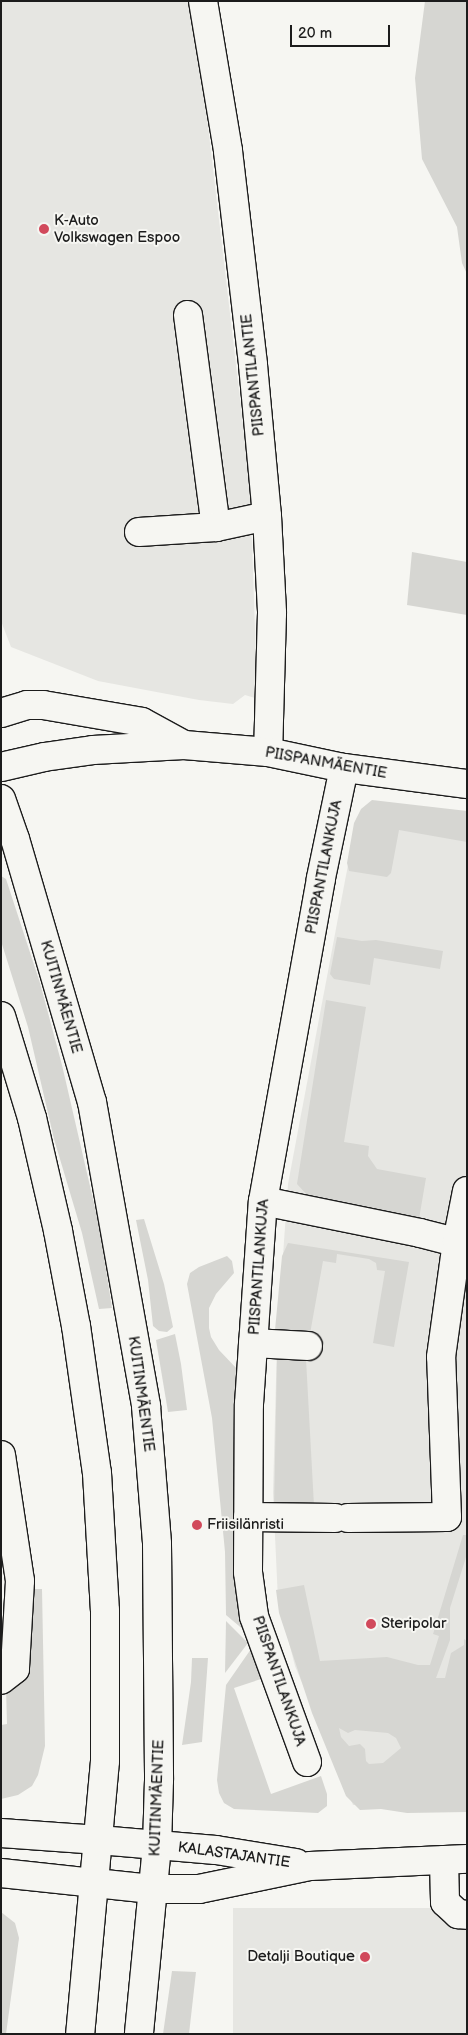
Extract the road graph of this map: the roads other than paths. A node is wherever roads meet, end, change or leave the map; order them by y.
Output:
1 (203, 1) edge
2 (188, 315) dead end
3 (267, 516) junction
4 (216, 527) junction
5 (139, 532) dead end
6 (1, 713) edge
7 (184, 745) junction
8 (268, 752) junction
9 (1, 767) edge
10 (344, 768) junction
11 (467, 784) edge
12 (1, 799) edge
13 (1, 1016) edge
14 (467, 1191) edge
15 (263, 1202) junction
16 (462, 1244) edge
17 (253, 1343) junction
18 (308, 1346) dead end
19 (1, 1454) edge
20 (248, 1517) junction
21 (1, 1680) edge
22 (307, 1762) dead end
23 (1, 1833) edge
24 (99, 1840) junction
25 (157, 1846) junction
26 (456, 1859) edge
27 (310, 1866) junction
28 (1, 1873) edge
29 (95, 1884) junction
30 (152, 1889) junction
31 (467, 1915) edge
32 (80, 2034) edge
33 (140, 2034) edge

1 - 3 main road, PIISPANTILANTIE
2 - 4 main road
3 - 4 main road
3 - 8 main road, PIISPANTILANTIE
4 - 5 main road
6 - 7 main road, PIISPANMÄENTIE
7 - 8 main road, PIISPANMÄENTIE
7 - 9 main road, PIISPANMÄENTIE
8 - 10 main road, PIISPANMÄENTIE
10 - 11 main road, PIISPANMÄENTIE
10 - 15 main road, PIISPANTILANKUJA
12 - 25 main road, KUITINMÄENTIE
13 - 24 main road
14 - 16 main road
15 - 16 main road
15 - 17 main road, PIISPANTILANKUJA
16 - 20 main road
17 - 18 main road
17 - 20 main road, PIISPANTILANKUJA
19 - 21 main road
20 - 22 main road, PIISPANTILANKUJA
23 - 24 main road, KALASTAJANTIE
24 - 25 main road, KALASTAJANTIE
24 - 29 main road
25 - 27 main road, KALASTAJANTIE
25 - 30 main road, KUITINMÄENTIE
26 - 27 main road, KALASTAJANTIE
26 - 31 main road
27 - 30 main road, KALASTAJANTIE
28 - 29 main road, KALASTAJANTIE
29 - 30 main road, KALASTAJANTIE
29 - 32 main road
30 - 33 main road, KUITINMÄENTIE

